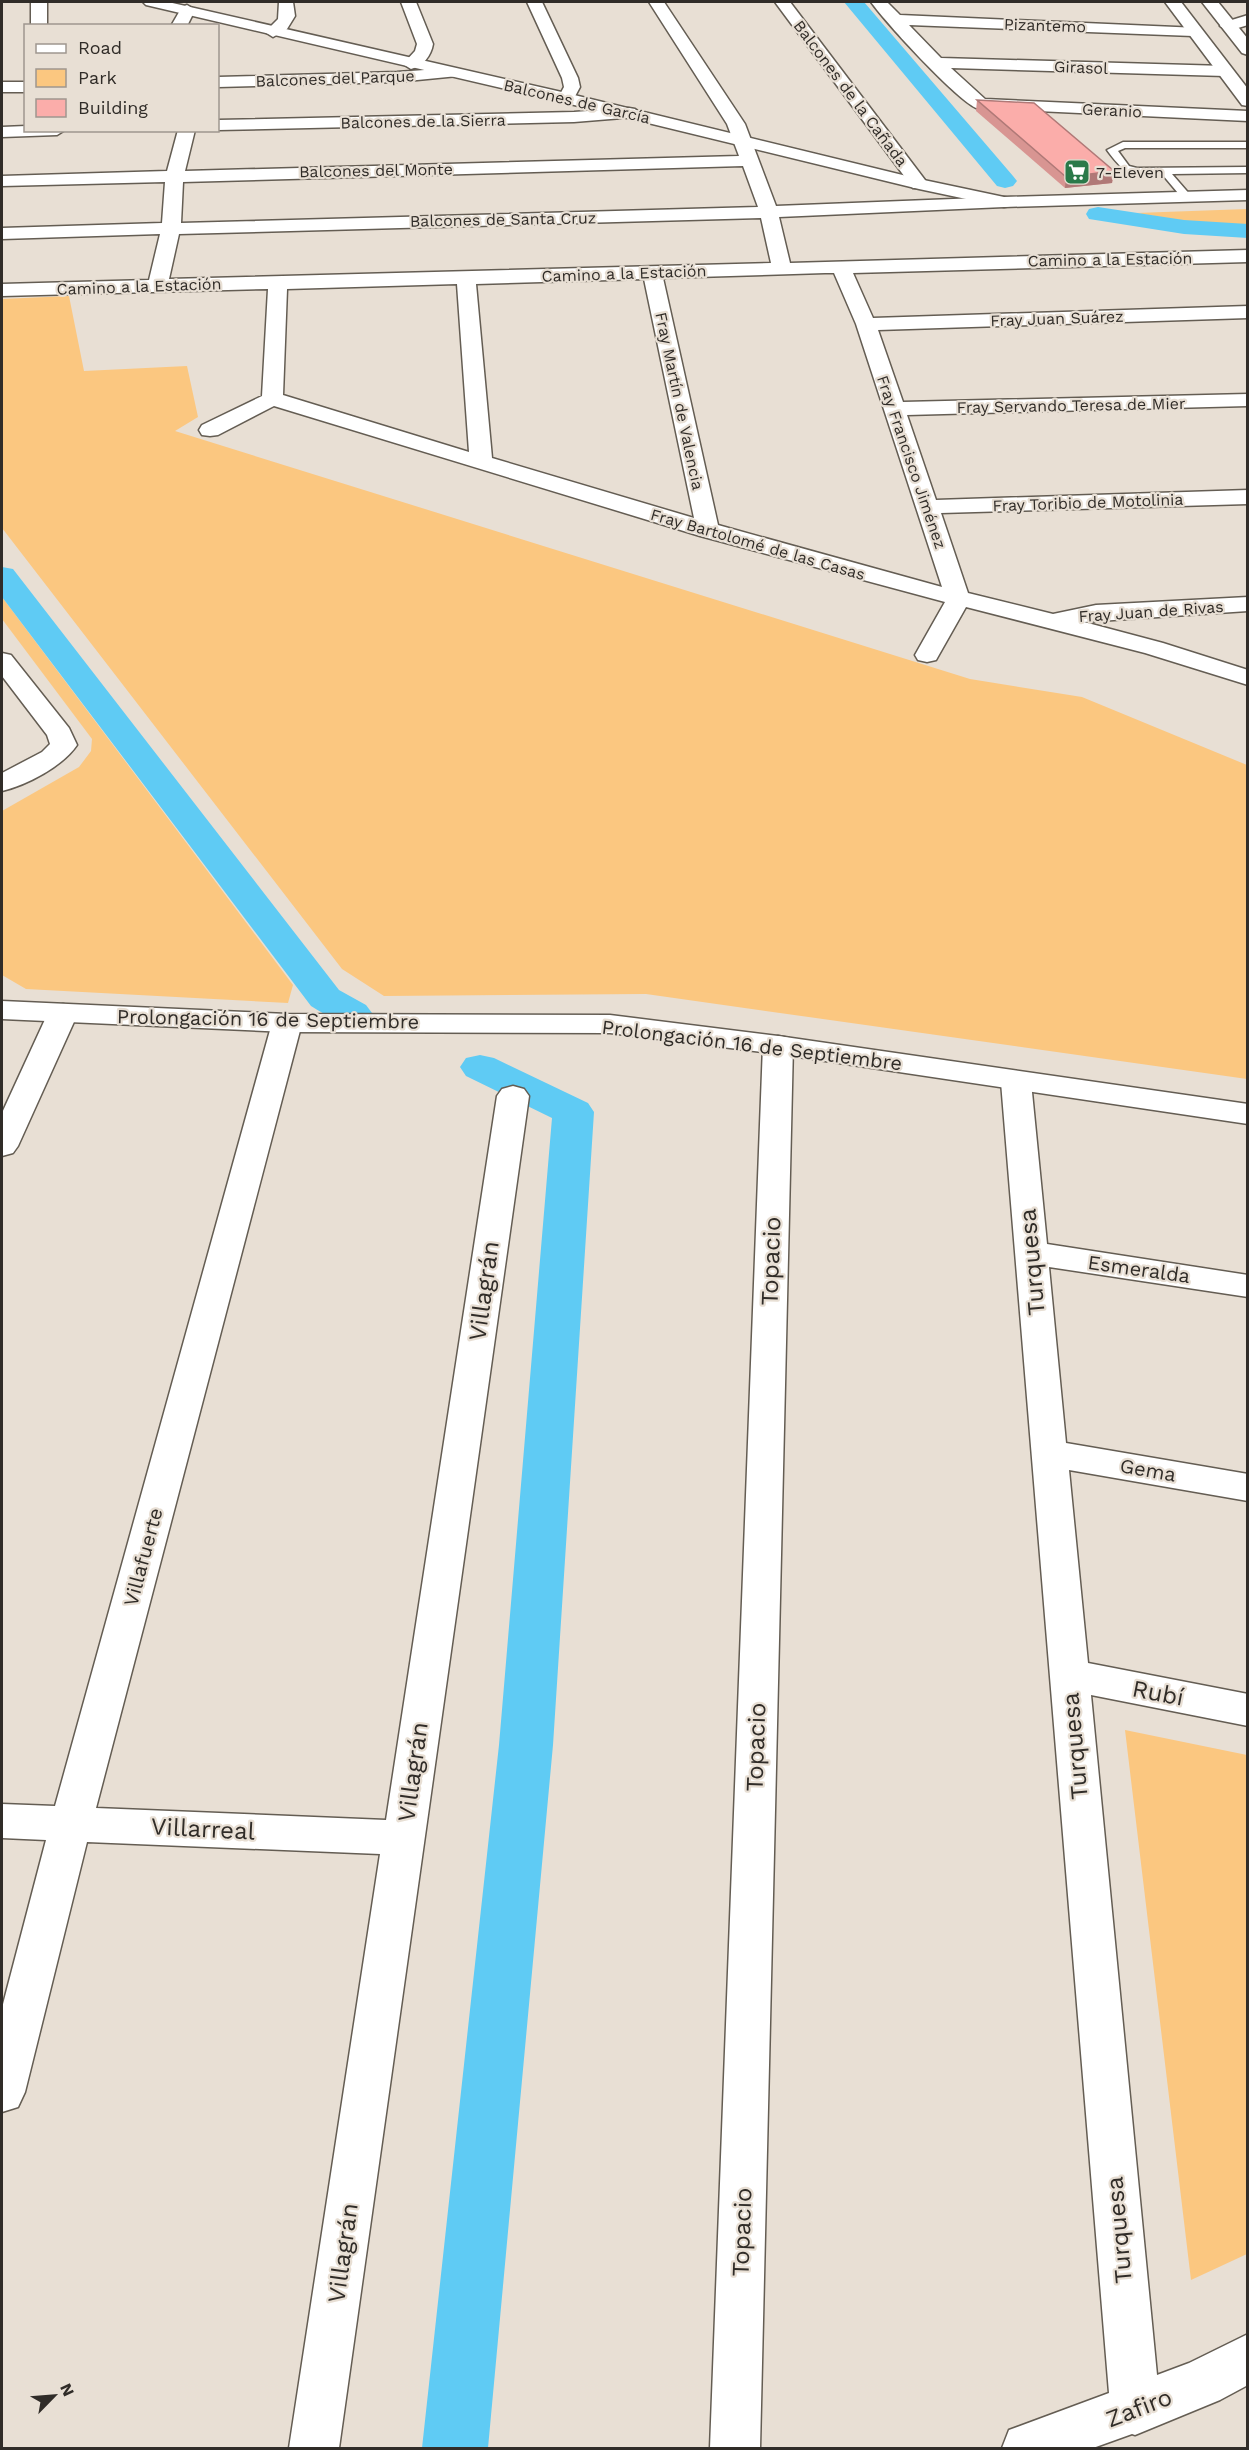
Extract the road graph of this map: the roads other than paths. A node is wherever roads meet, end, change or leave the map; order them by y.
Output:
1 (39, 2) edge
2 (157, 2) edge
3 (286, 2) edge
4 (409, 2) edge
5 (534, 2) edge
6 (657, 2) edge
7 (782, 2) edge
8 (879, 2) edge
9 (1173, 2) edge
10 (1209, 2) edge
11 (183, 18) edge
12 (897, 20) junction
13 (1248, 20) edge
14 (39, 24) edge
15 (1228, 26) junction
16 (1193, 31) junction
17 (273, 32) junction
18 (1248, 50) edge
19 (936, 63) junction
20 (411, 64) junction
21 (1225, 71) junction
22 (452, 73) junction
23 (219, 82) edge
24 (2, 87) edge
25 (24, 87) edge
26 (566, 98) junction
27 (1248, 101) edge
28 (628, 113) junction
29 (1248, 116) edge
30 (219, 125) edge
31 (24, 131) edge
32 (2, 132) edge
33 (186, 132) edge
34 (742, 140) junction
35 (1235, 145) junction
36 (1248, 145) edge
37 (750, 161) junction
38 (1248, 164) edge
39 (1248, 170) edge
40 (1165, 171) junction
41 (175, 175) junction
42 (2, 181) edge
43 (919, 184) junction
44 (1248, 195) edge
45 (1187, 197) junction
46 (1004, 202) junction
47 (769, 212) junction
48 (171, 227) junction
49 (2, 233) edge
50 (1248, 256) edge
51 (840, 266) junction
52 (781, 267) junction
53 (652, 272) junction
54 (466, 278) junction
55 (158, 284) junction
56 (278, 284) junction
57 (2, 291) edge
58 (1248, 312) edge
59 (866, 324) junction
60 (272, 399) junction
61 (1248, 400) edge
62 (894, 410) junction
63 (210, 430) dead end
64 (481, 462) junction
65 (1248, 497) edge
66 (928, 507) junction
67 (708, 531) junction
68 (958, 599) junction
69 (1248, 604) edge
70 (1054, 621) junction
71 (927, 655) dead end
72 (2, 660) edge
73 (1248, 678) edge
74 (2, 783) edge
75 (2, 1010) edge
76 (63, 1013) junction
77 (287, 1023) junction
78 (778, 1044) junction
79 (1016, 1082) junction
80 (513, 1096) dead end
81 (1248, 1114) edge
82 (2, 1146) edge
83 (1031, 1253) junction
84 (1248, 1286) edge
85 (1049, 1453) junction
86 (1248, 1488) edge
87 (1069, 1675) junction
88 (1248, 1710) edge
89 (2, 1821) edge
90 (71, 1823) junction
91 (404, 1838) junction
92 (2, 2092) edge
93 (1248, 2358) edge
94 (1135, 2410) junction
95 (314, 2448) edge
96 (735, 2448) edge
97 (1027, 2448) edge

1 - 14 street
2 - 11 street, Balcones de García
3 - 17 street
4 - 20 street
5 - 26 street
6 - 34 street
7 - 43 street, Balcones de la Cañada
8 - 12 street
9 - 16 street
10 - 15 street
11 - 17 street, Balcones de García
12 - 16 street, Pizantemo
12 - 19 street
13 - 15 street
15 - 18 street
16 - 21 street
17 - 20 street, Balcones de García
19 - 21 street, Girasol
19 - 29 street, Geranio
20 - 22 street, Balcones de García
21 - 27 street
22 - 23 street, Balcones del Parque
22 - 26 street, Balcones de García
24 - 25 street
26 - 28 street, Balcones de García
28 - 30 street, Balcones de la Sierra
28 - 34 street, Balcones de García
31 - 32 street
33 - 41 street
34 - 37 street
34 - 43 street, Balcones de García
35 - 36 lane
35 - 38 lane
35 - 40 lane
37 - 41 street, Balcones del Monte
37 - 47 street
39 - 40 lane
40 - 45 lane
41 - 42 street, Balcones del Monte
41 - 48 street
43 - 46 street, Balcones de García
44 - 45 street
45 - 46 street
46 - 47 street, Balcones de Santa Cruz
47 - 48 street, Balcones de Santa Cruz
47 - 52 street
48 - 49 street, Balcones de Santa Cruz
48 - 55 street
50 - 51 street, Camino a la Estación
51 - 52 street, Camino a la Estación
51 - 59 street, Fray Francisco Jiménez
52 - 53 street, Camino a la Estación
53 - 54 street, Camino a la Estación
53 - 67 street, Fray Martín de Valencia
54 - 56 street, Camino a la Estación
54 - 64 street
55 - 56 street, Camino a la Estación
55 - 57 street, Camino a la Estación
56 - 60 street
58 - 59 street, Fray Juan Suárez
59 - 62 street, Fray Francisco Jiménez
60 - 63 street
60 - 64 street, Fray Bartolomé de las Casas
61 - 62 street, Fray Servando Teresa de Mier
62 - 66 street, Fray Francisco Jiménez
64 - 67 street, Fray Bartolomé de las Casas
65 - 66 street, Fray Toribio de Motolinia
66 - 68 street, Fray Francisco Jiménez
67 - 68 street, Fray Bartolomé de las Casas
68 - 70 street, Fray Bartolomé de las Casas
68 - 71 street
69 - 70 street, Fray Juan de Rivas
70 - 73 street, Fray Bartolomé de las Casas
72 - 74 street
75 - 76 street, Prolongación 16 de Septiembre
76 - 77 street, Prolongación 16 de Septiembre
76 - 82 street
77 - 78 street, Prolongación 16 de Septiembre
77 - 90 street, Villafuerte
78 - 79 street, Prolongación 16 de Septiembre
78 - 96 street, Topacio
79 - 81 street, Prolongación 16 de Septiembre
79 - 83 street, Turquesa
80 - 91 street, Villagrán
83 - 84 street, Esmeralda
83 - 85 street, Turquesa
85 - 86 street, Gema
85 - 87 street, Turquesa
87 - 88 street, Rubí
87 - 94 street, Turquesa
89 - 90 street, Villarreal
90 - 91 street, Villarreal
90 - 92 street, Villafuerte
91 - 95 street, Villagrán
93 - 94 street, Zafiro
94 - 97 street, Zafiro

